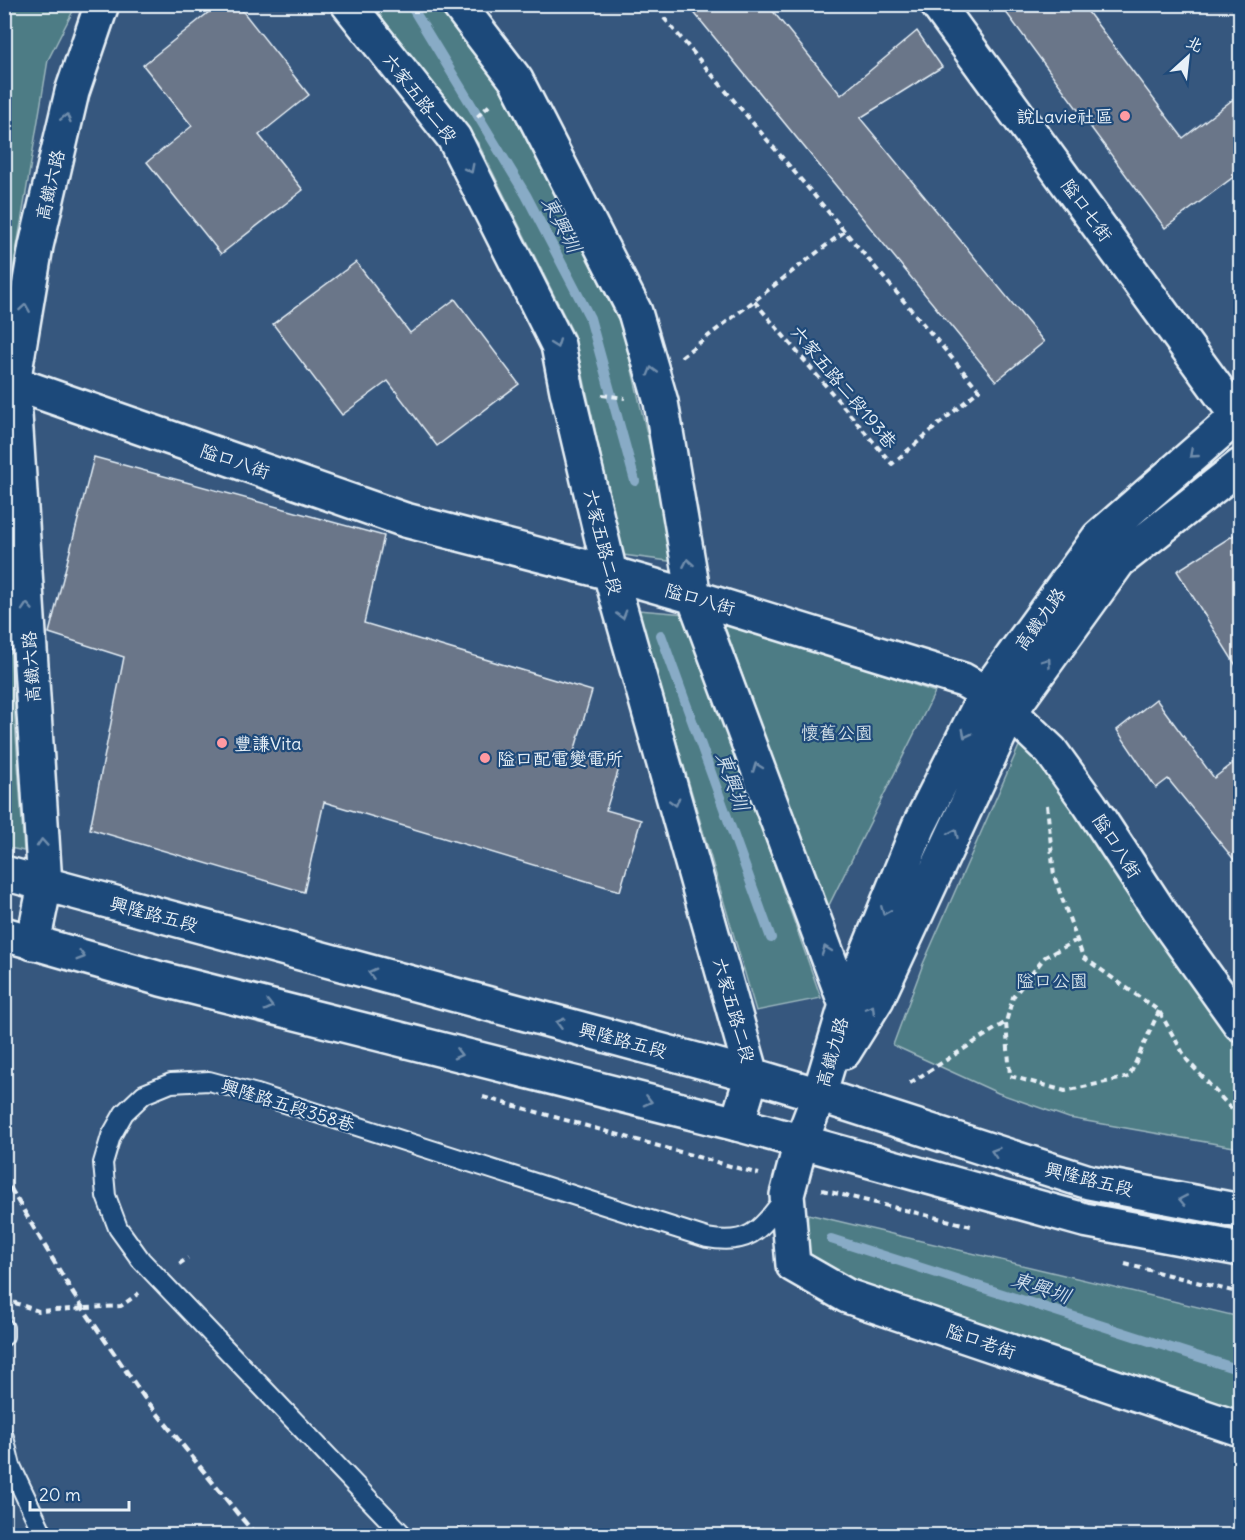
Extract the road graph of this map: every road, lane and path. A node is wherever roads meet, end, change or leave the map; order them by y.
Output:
1 (102, 4) edge
2 (348, 4) edge
3 (458, 4) edge
4 (937, 4) edge
5 (664, 18) dead end
6 (516, 80) junction
7 (454, 138) junction
8 (845, 231) junction
9 (754, 301) junction
10 (13, 383) junction
11 (658, 390) junction
12 (567, 391) junction
13 (1239, 415) edge
14 (1240, 466) edge
15 (610, 573) junction
16 (694, 597) junction
17 (998, 703) junction
18 (1047, 805) dead end
19 (4, 873) edge
20 (45, 885) junction
21 (19, 938) edge
22 (1077, 940) junction
23 (846, 1005) junction
24 (1159, 1011) junction
25 (1006, 1022) junction
26 (1240, 1024) edge
27 (752, 1075) junction
28 (910, 1083) dead end
29 (819, 1095) junction
30 (1240, 1118) edge
31 (737, 1124) junction
32 (801, 1142) junction
33 (789, 1189) junction
34 (1240, 1211) edge
35 (1240, 1249) edge
36 (188, 1258) dead end
37 (178, 1265) dead end
38 (140, 1292) dead end
39 (4, 1299) edge
40 (4, 1328) edge
41 (4, 1336) edge
42 (1240, 1429) edge
43 (4, 1437) edge
44 (44, 1536) edge
45 (404, 1536) edge

10 -> 1 street, 高鐵六路
2 - 7 street, 六家五路二段
3 - 6 street
4 - 13 street, 隘口七街
5 - 8 path, 六家五路二段193巷
6 - 7 path
11 -> 6 street
7 -> 12 street, 六家五路二段
8 - 9 path
8 - 9 path, 六家五路二段193巷
9 - 11 path
10 - 15 street, 隘口八街
20 -> 10 street, 高鐵六路
11 - 12 path
16 -> 11 street
12 - 15 street, 六家五路二段
13 -> 17 street, 高鐵九路
17 -> 14 street, 高鐵九路
15 - 16 street, 隘口八街
15 -> 27 street, 六家五路二段
16 - 17 street, 隘口八街
23 -> 16 street
17 -> 23 street, 高鐵九路
17 - 26 street, 隘口八街
29 -> 17 street, 高鐵九路
18 - 22 path
19 - 20 street, 興隆路五段
20 - 21 street, 高鐵六路
27 -> 20 street, 興隆路五段
21 -> 31 street
22 - 24 path
22 - 25 path
23 - 29 street, 高鐵九路
24 - 25 path
24 - 30 path
25 - 28 path
27 - 29 street, 興隆路五段
27 - 31 street, 六家五路二段
29 - 32 street, 隘口老街
34 -> 29 street, 興隆路五段
31 - 32 street
32 - 33 street, 隘口老街
32 - 35 street
33 - 42 street, 隘口老街
33 - 45 lane, 興隆路五段358巷, bridge
36 - 37 path
38 - 39 path
40 - 41 lane
43 - 44 lane

